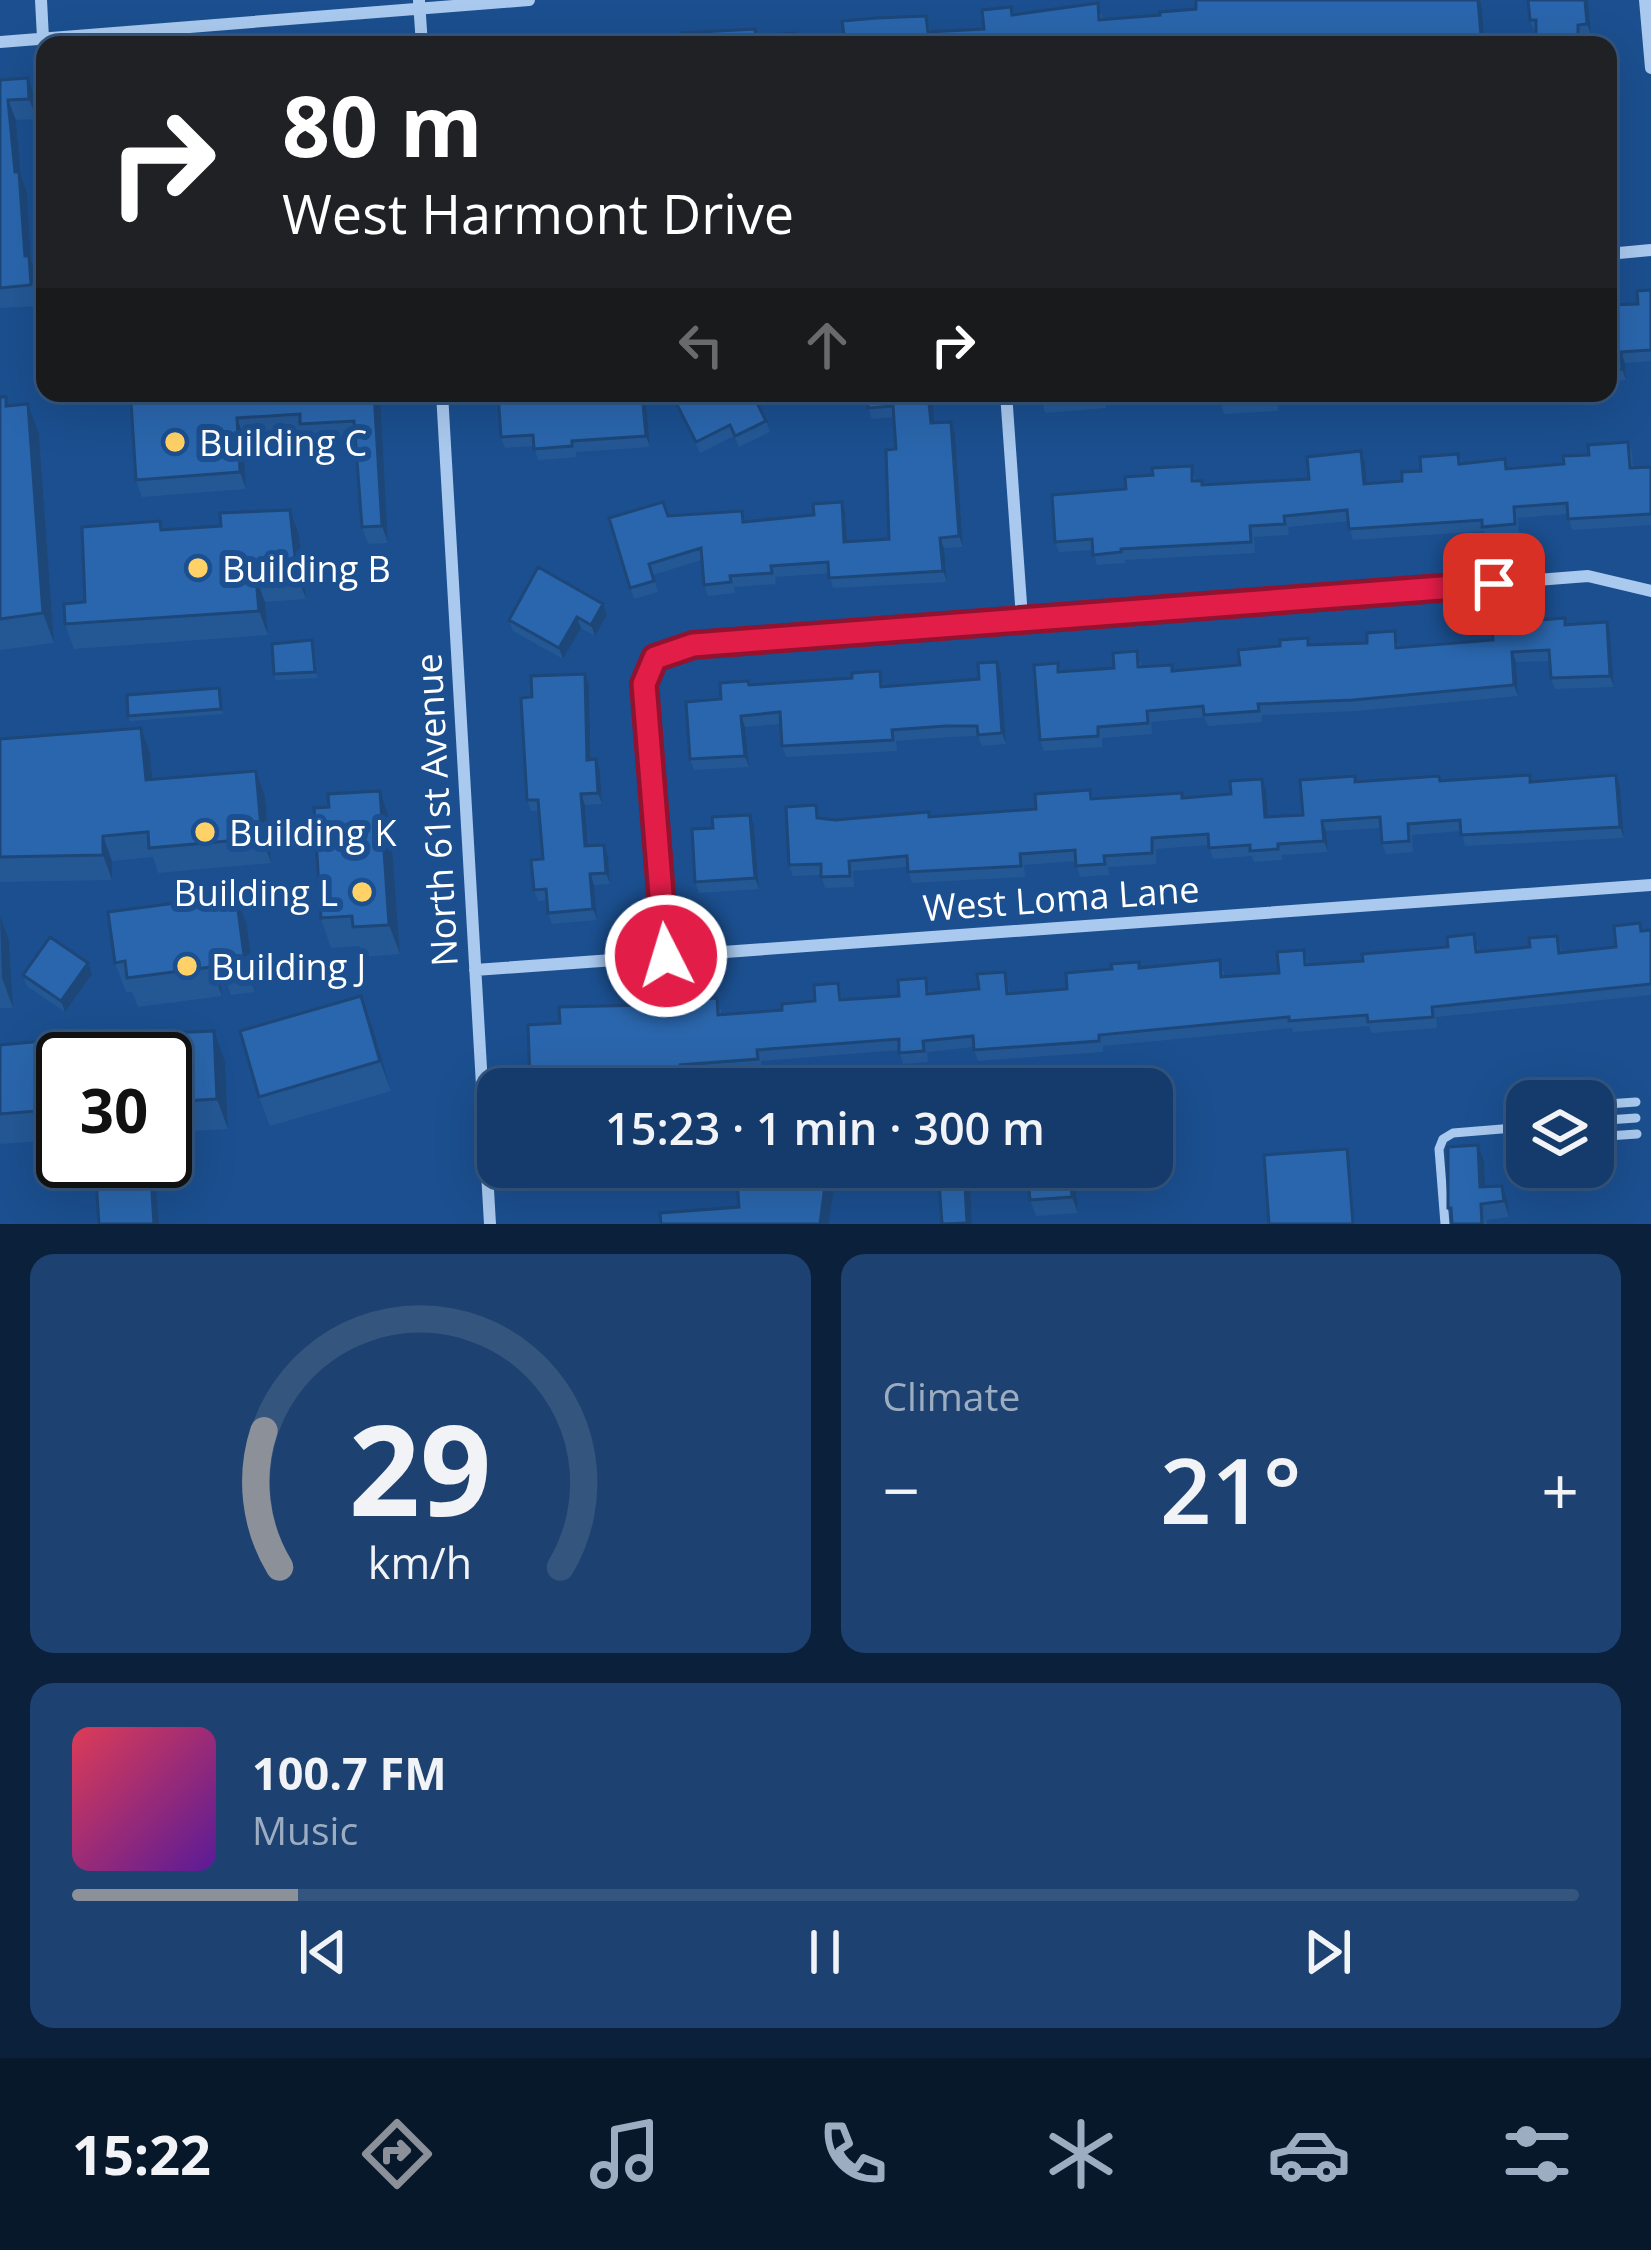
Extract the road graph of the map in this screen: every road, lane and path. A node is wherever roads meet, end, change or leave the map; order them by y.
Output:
1 (40, 0) edge
2 (529, 0) edge
3 (1646, 0) edge
4 (419, 4) edge
5 (43, 36) edge
6 (65, 36) edge
7 (421, 36) edge
8 (36, 39) edge
9 (0, 42) edge
10 (1651, 68) edge
11 (1651, 250) edge
12 (1617, 253) edge
13 (443, 402) edge
14 (1007, 402) edge
15 (1651, 591) edge
16 (1022, 618) junction
17 (1651, 885) edge
18 (666, 956) junction
19 (475, 970) junction
20 (1636, 1102) dead end
21 (1614, 1104) edge
22 (1636, 1118) dead end
23 (1614, 1120) edge
24 (1506, 1129) edge
25 (1637, 1135) dead end
26 (1614, 1136) edge
27 (490, 1224) edge
28 (1445, 1224) edge

1 - 5 street
2 - 4 street
3 - 10 street
4 - 6 street
4 - 7 street
8 - 9 street
11 - 12 street
13 - 19 street, North 61st Avenue
14 - 16 street
15 - 16 street
16 - 18 street
17 - 18 street, West Loma Lane
18 - 19 street, West Loma Lane
19 - 27 street, North 61st Avenue
20 - 21 lane
22 - 23 lane
24 - 28 lane
25 - 26 lane

